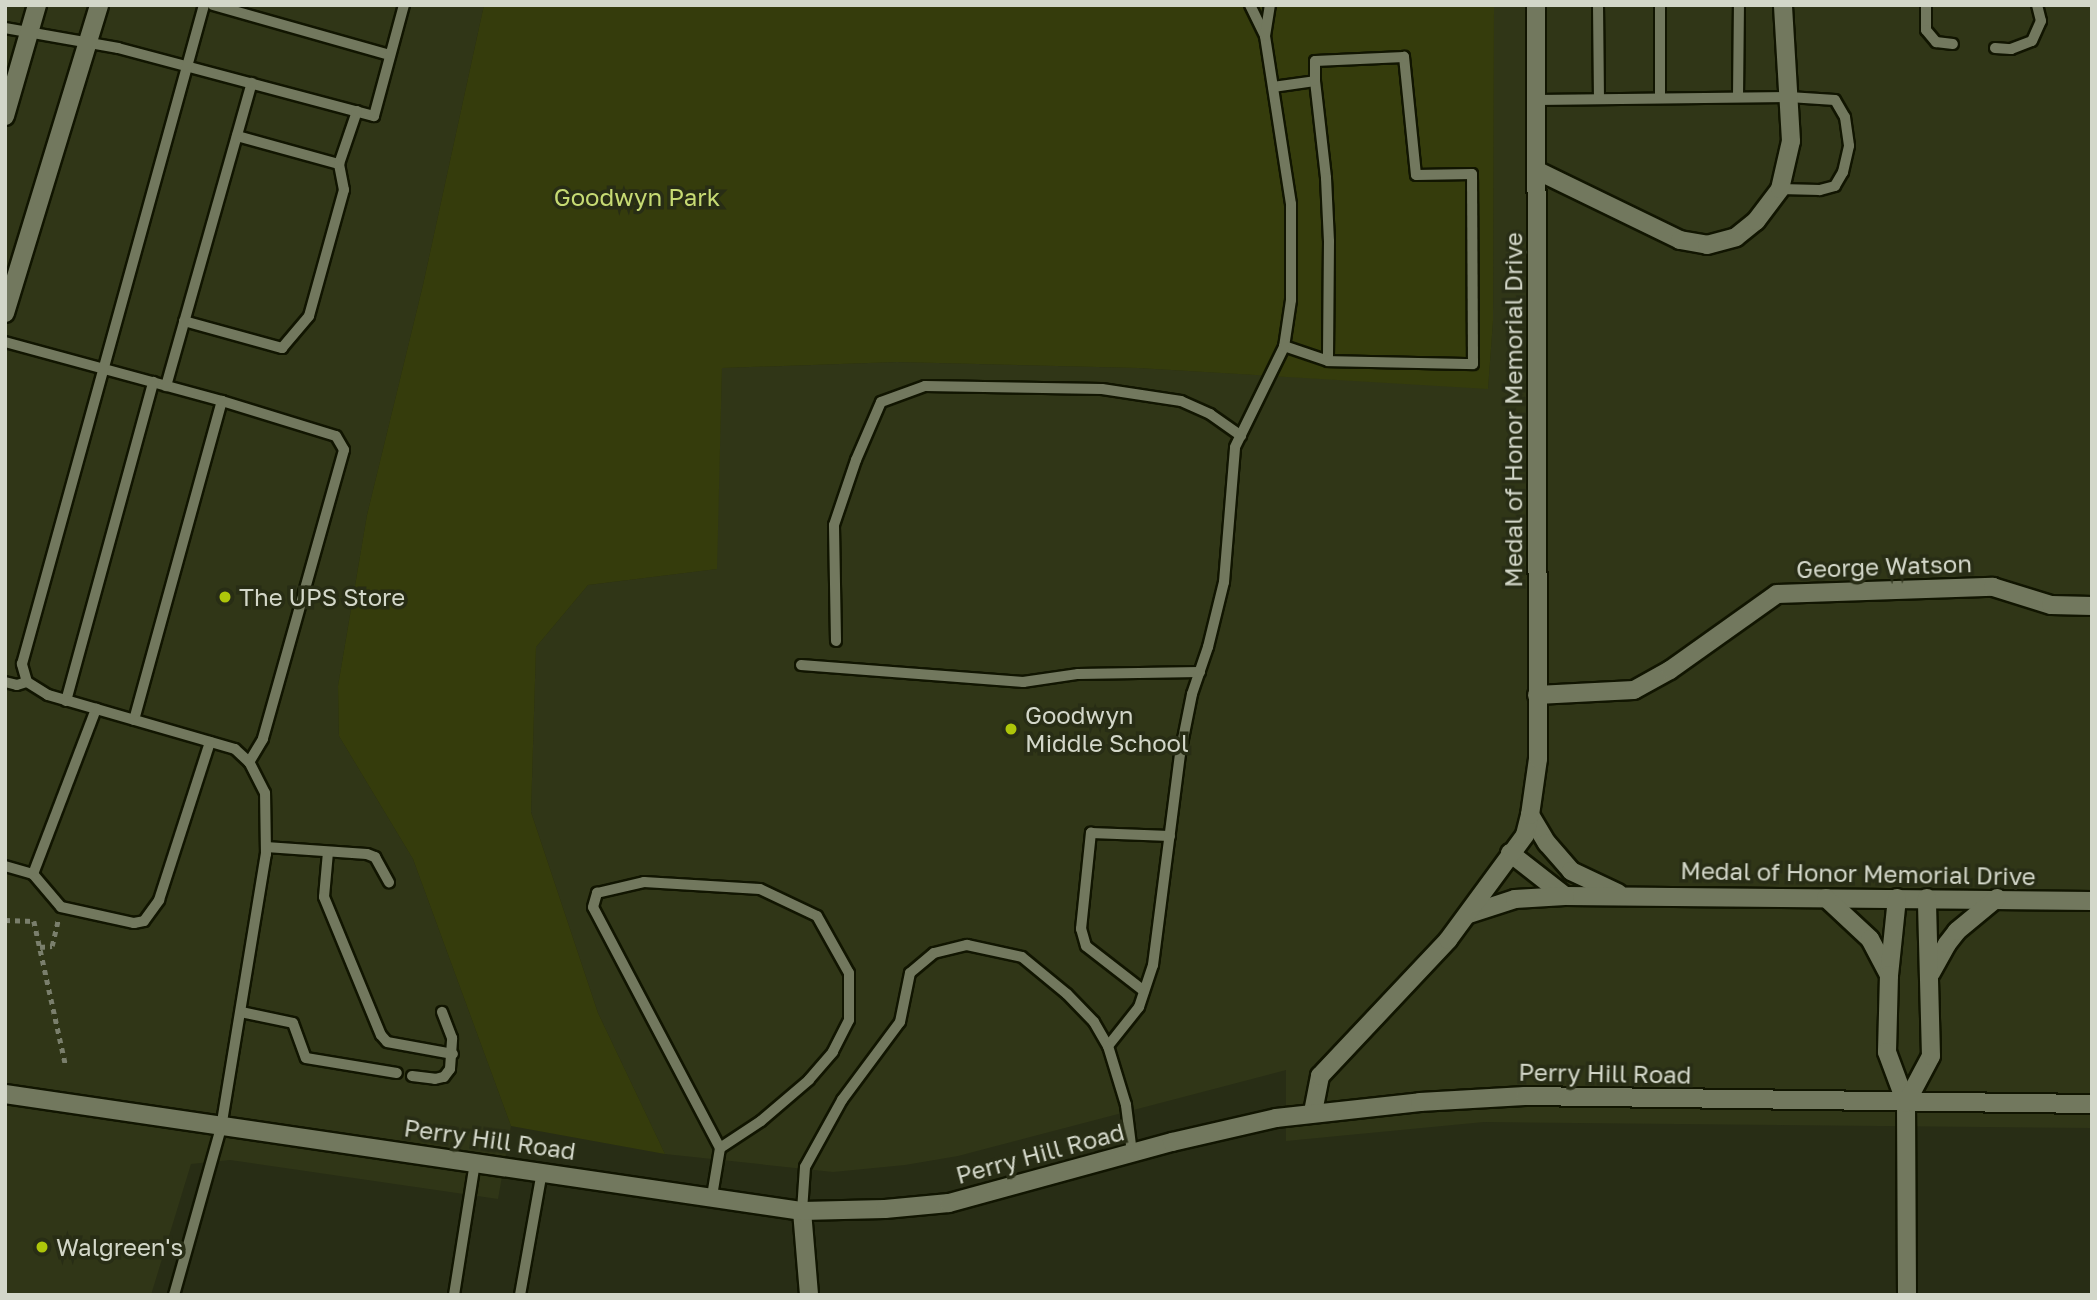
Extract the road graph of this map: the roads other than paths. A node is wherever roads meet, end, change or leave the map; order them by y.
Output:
1 (37, 5) edge
2 (99, 5) edge
3 (204, 5) edge
4 (213, 5) edge
5 (404, 5) edge
6 (1250, 5) edge
7 (1270, 5) edge
8 (1536, 5) edge
9 (1598, 5) edge
10 (1660, 5) edge
11 (1739, 5) edge
12 (1783, 5) edge
13 (1926, 5) edge
14 (2037, 5) edge
15 (5, 29) edge
16 (29, 33) junction
17 (1265, 36) junction
18 (88, 43) junction
19 (1953, 44) dead end
20 (1995, 48) dead end
21 (390, 55) junction
22 (188, 67) junction
23 (1315, 81) junction
24 (252, 83) junction
25 (1273, 87) junction
26 (1788, 96) junction
27 (1738, 97) junction
28 (1660, 98) junction
29 (1600, 99) junction
30 (1537, 100) junction
31 (357, 111) junction
32 (5, 116) edge
33 (237, 136) junction
34 (339, 164) junction
35 (1538, 172) junction
36 (1780, 189) junction
37 (9, 285) edge
38 (5, 313) edge
39 (184, 321) junction
40 (5, 342) edge
41 (1284, 346) junction
42 (1328, 361) junction
43 (104, 369) junction
44 (153, 382) junction
45 (166, 386) junction
46 (222, 401) junction
47 (1241, 436) junction
48 (2092, 606) edge
49 (836, 641) dead end
50 (801, 665) dead end
51 (1200, 672) junction
52 (27, 682) junction
53 (6, 686) edge
54 (1536, 695) junction
55 (66, 701) junction
56 (96, 709) junction
57 (134, 720) junction
58 (210, 742) junction
59 (249, 762) junction
60 (1530, 815) junction
61 (1170, 836) junction
62 (266, 847) junction
63 (328, 852) junction
64 (1510, 853) junction
65 (5, 866) edge
66 (33, 874) junction
67 (389, 882) dead end
68 (1565, 896) junction
69 (1624, 896) junction
70 (1826, 898) junction
71 (1897, 898) junction
72 (1927, 898) junction
73 (1997, 898) junction
74 (2092, 901) edge
75 (1469, 914) junction
76 (1931, 972) junction
77 (1889, 975) junction
78 (1144, 991) junction
79 (241, 1012) junction
80 (442, 1012) dead end
81 (1108, 1046) junction
82 (453, 1055) junction
83 (397, 1073) dead end
84 (412, 1076) dead end
85 (5, 1094) edge
86 (1906, 1103) junction
87 (2092, 1104) edge
88 (1313, 1112) junction
89 (221, 1128) junction
90 (720, 1148) junction
91 (1132, 1153) junction
92 (475, 1162) junction
93 (542, 1171) junction
94 (712, 1196) junction
95 (802, 1211) junction
96 (174, 1295) edge
97 (454, 1295) edge
98 (520, 1295) edge
99 (809, 1295) edge
100 (1907, 1295) edge

1 - 16 street
2 - 18 street
3 - 22 lane
4 - 21 lane
5 - 21 lane
6 - 17 lane
7 - 17 lane
8 - 30 street, Medal of Honor Memorial Drive
9 - 29 lane
10 - 28 lane
11 - 27 lane
12 - 26 street
13 - 19 lane
14 - 20 lane
15 - 16 lane
16 - 18 lane
16 - 32 street
17 - 25 lane
18 - 22 lane
18 - 37 street
21 - 31 lane
22 - 24 lane
22 - 43 lane
23 - 25 lane
23 - 42 lane
23 - 42 lane
24 - 31 lane
24 - 33 lane
25 - 41 lane
26 - 27 lane
26 - 36 street
26 - 36 lane
27 - 28 lane
28 - 29 lane
29 - 30 lane
30 - 35 street, Medal of Honor Memorial Drive
31 - 34 lane
33 - 34 lane
33 - 39 lane
34 - 39 lane
35 - 36 street
35 - 54 street, Medal of Honor Memorial Drive
37 - 38 street
39 - 45 lane
40 - 43 lane
41 - 42 lane
41 - 47 lane
43 - 44 lane
43 - 52 lane
44 - 45 lane
44 - 55 lane
45 - 46 lane
46 - 57 lane
46 - 59 lane
47 - 49 lane
47 - 51 lane
48 - 54 street, George Watson
50 - 51 lane
51 - 61 lane
52 - 53 lane
52 - 55 lane
54 - 60 street, Medal of Honor Memorial Drive
55 - 56 lane
56 - 57 lane
56 - 66 lane
57 - 58 lane
58 - 59 lane
58 - 66 lane
59 - 62 lane
60 - 64 street, Medal of Honor Memorial Drive
60 - 69 street, Medal of Honor Memorial Drive
61 - 78 lane
61 - 78 lane
62 - 63 lane
62 - 79 lane
63 - 67 lane
63 - 82 lane
64 - 68 street
64 - 75 street, Medal of Honor Memorial Drive
65 - 66 lane
68 - 69 street, Medal of Honor Memorial Drive
68 - 75 street, Medal of Honor Memorial Drive
69 - 70 street, Medal of Honor Memorial Drive
70 - 71 street, Medal of Honor Memorial Drive
70 - 77 street
71 - 72 street, Medal of Honor Memorial Drive
71 - 77 street
72 - 73 street, Medal of Honor Memorial Drive
72 - 76 street
73 - 74 street, Medal of Honor Memorial Drive
73 - 76 street
75 - 88 street, Medal of Honor Memorial Drive
76 - 86 street
77 - 86 street
78 - 81 lane
79 - 83 lane
79 - 89 lane
80 - 82 lane
81 - 91 lane
81 - 95 lane
82 - 84 lane
85 - 89 street, Perry Hill Road
86 - 87 street, Perry Hill Road
86 - 88 street, Perry Hill Road
86 - 100 street
88 - 91 street, Perry Hill Road
89 - 92 street, Perry Hill Road
89 - 96 lane
90 - 90 lane
90 - 94 lane
91 - 95 street, Perry Hill Road
92 - 93 street, Perry Hill Road
92 - 97 lane
93 - 94 street, Perry Hill Road
93 - 98 lane
94 - 95 street, Perry Hill Road
95 - 99 street

